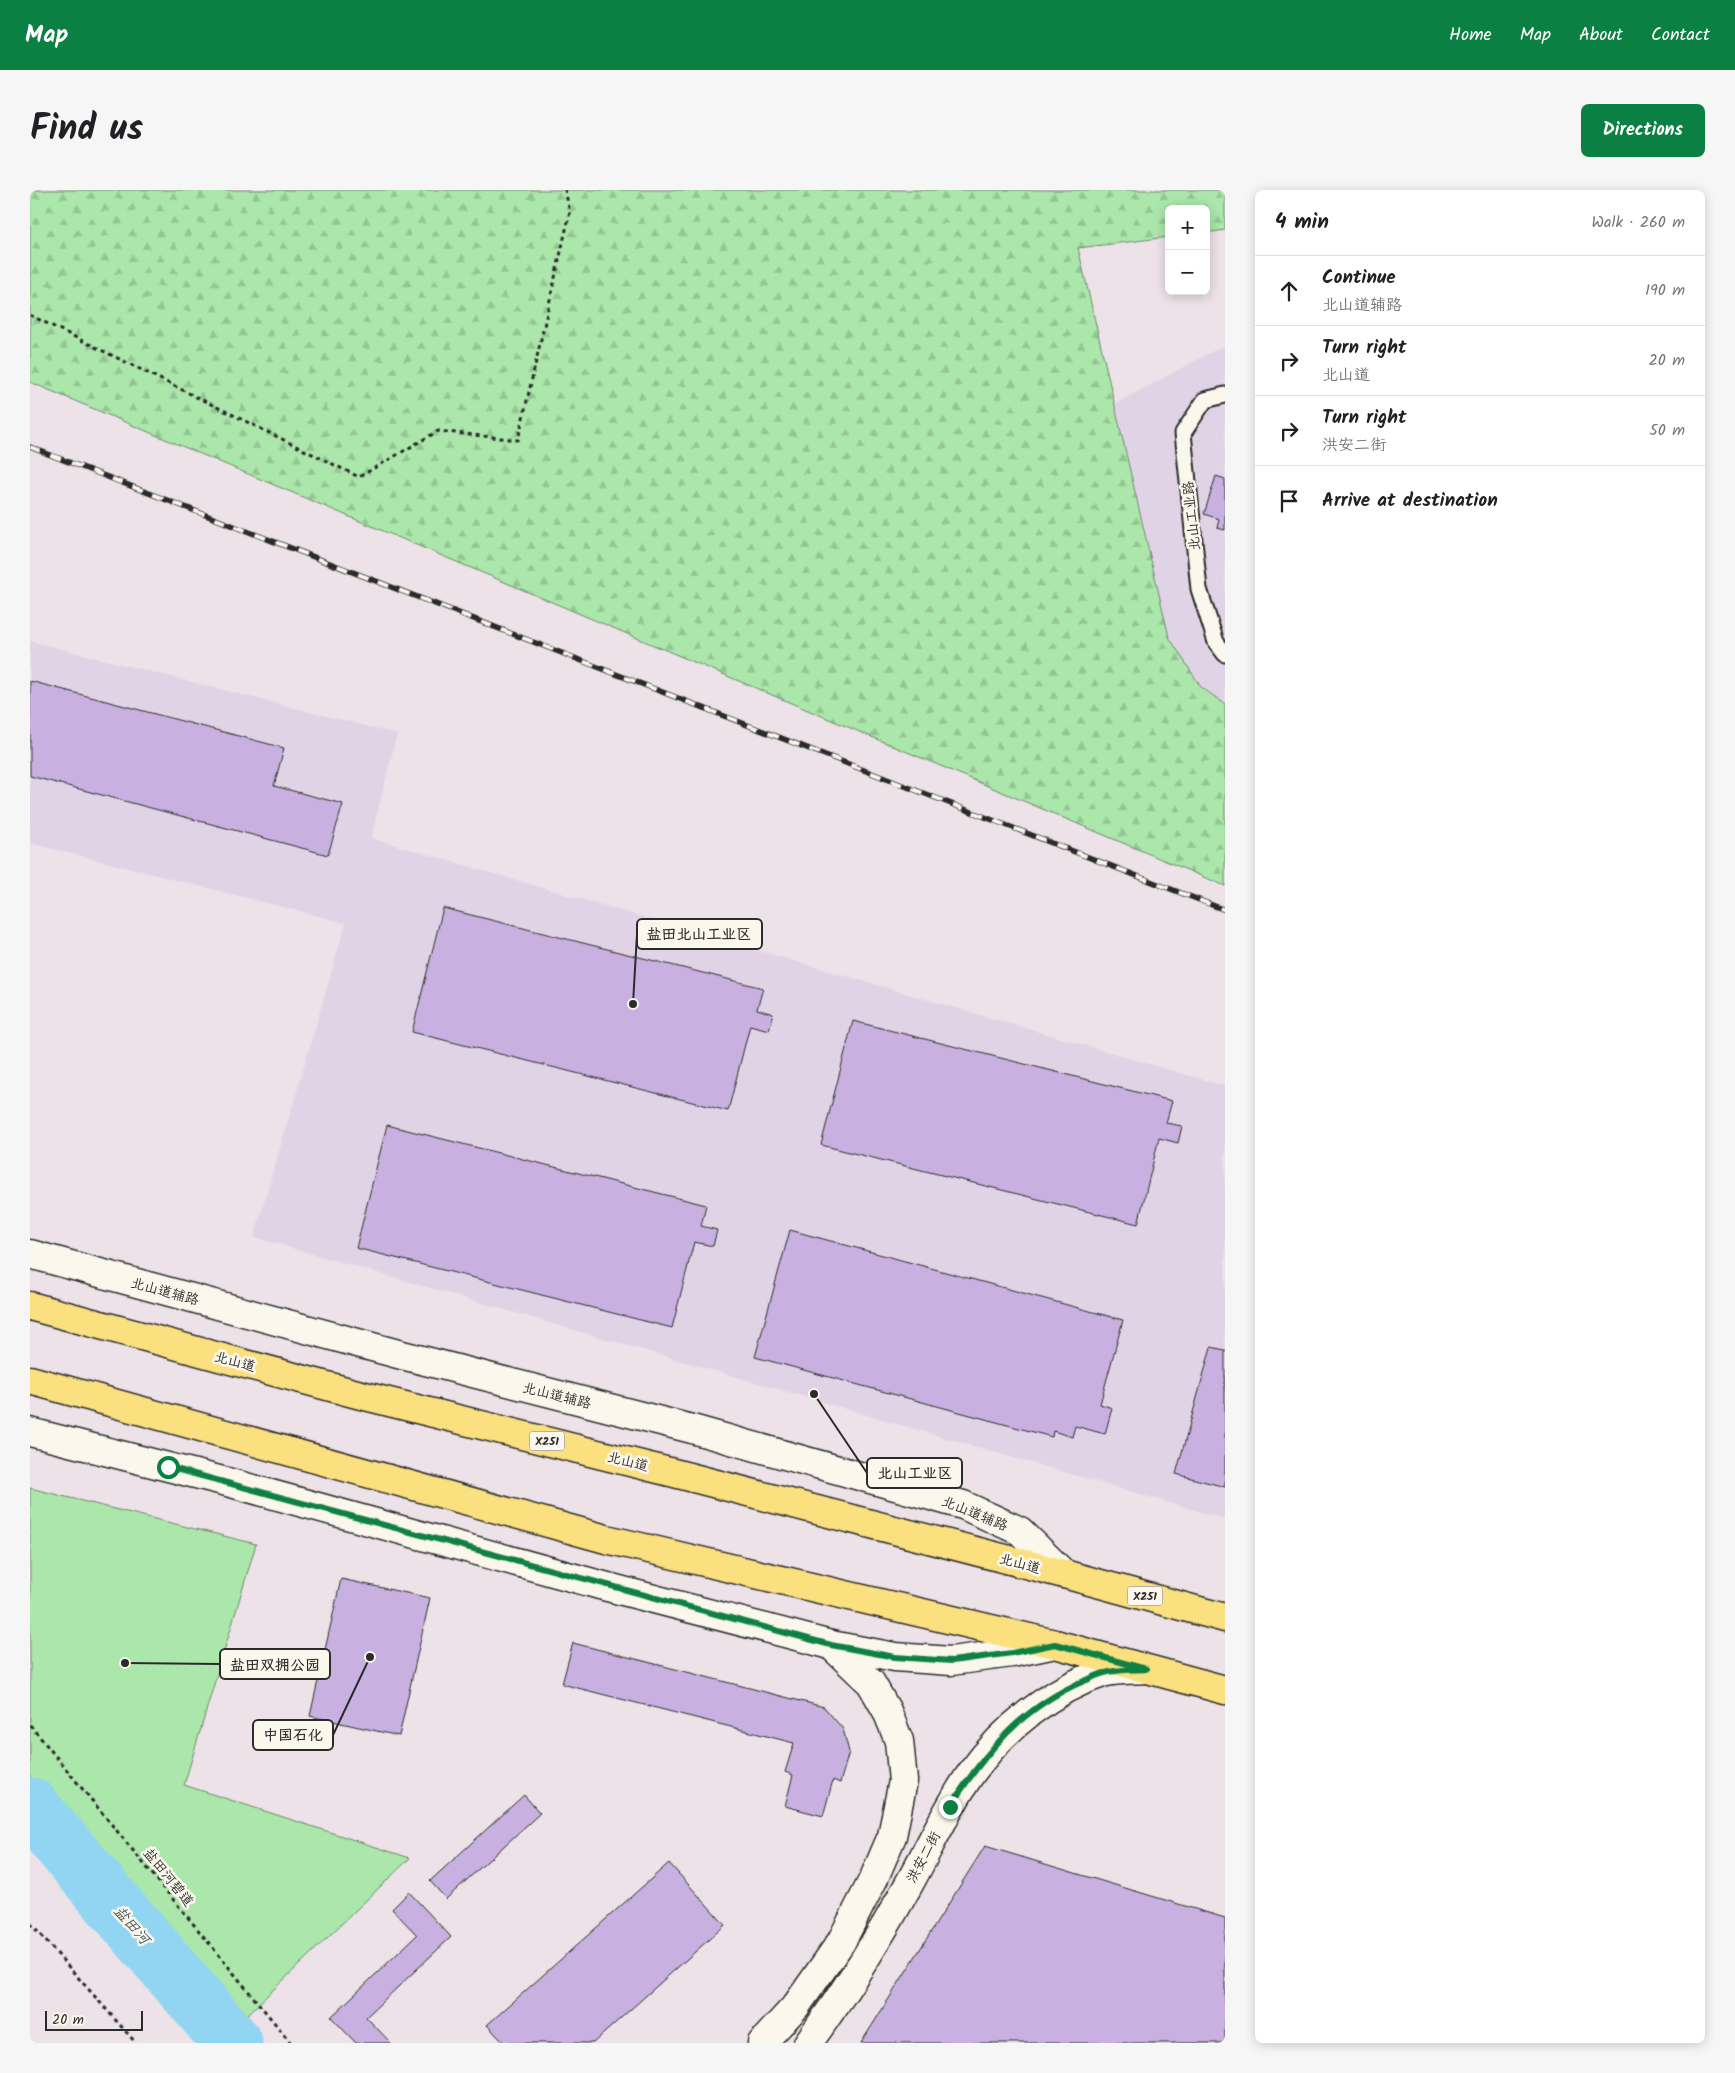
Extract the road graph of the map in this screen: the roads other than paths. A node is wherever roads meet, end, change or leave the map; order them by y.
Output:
1 (1225, 395) edge
2 (1225, 654) edge
3 (30, 1254) edge
4 (30, 1306) edge
5 (30, 1380) edge
6 (30, 1432) edge
7 (1064, 1574) junction
8 (1225, 1618) edge
9 (1055, 1644) junction
10 (831, 1645) junction
11 (1146, 1669) junction
12 (1225, 1690) edge
13 (762, 2043) edge
14 (808, 2043) edge

1 - 2 lane, 北山工业路
3 - 7 street, 北山道辅路
4 - 7 main road, 北山道 / X251
5 - 9 main road
6 - 10 street
7 - 8 main road, 北山道 / X251
9 - 10 street
9 - 11 main road
10 - 13 street
11 - 12 main road
11 - 14 street, 洪安二街

